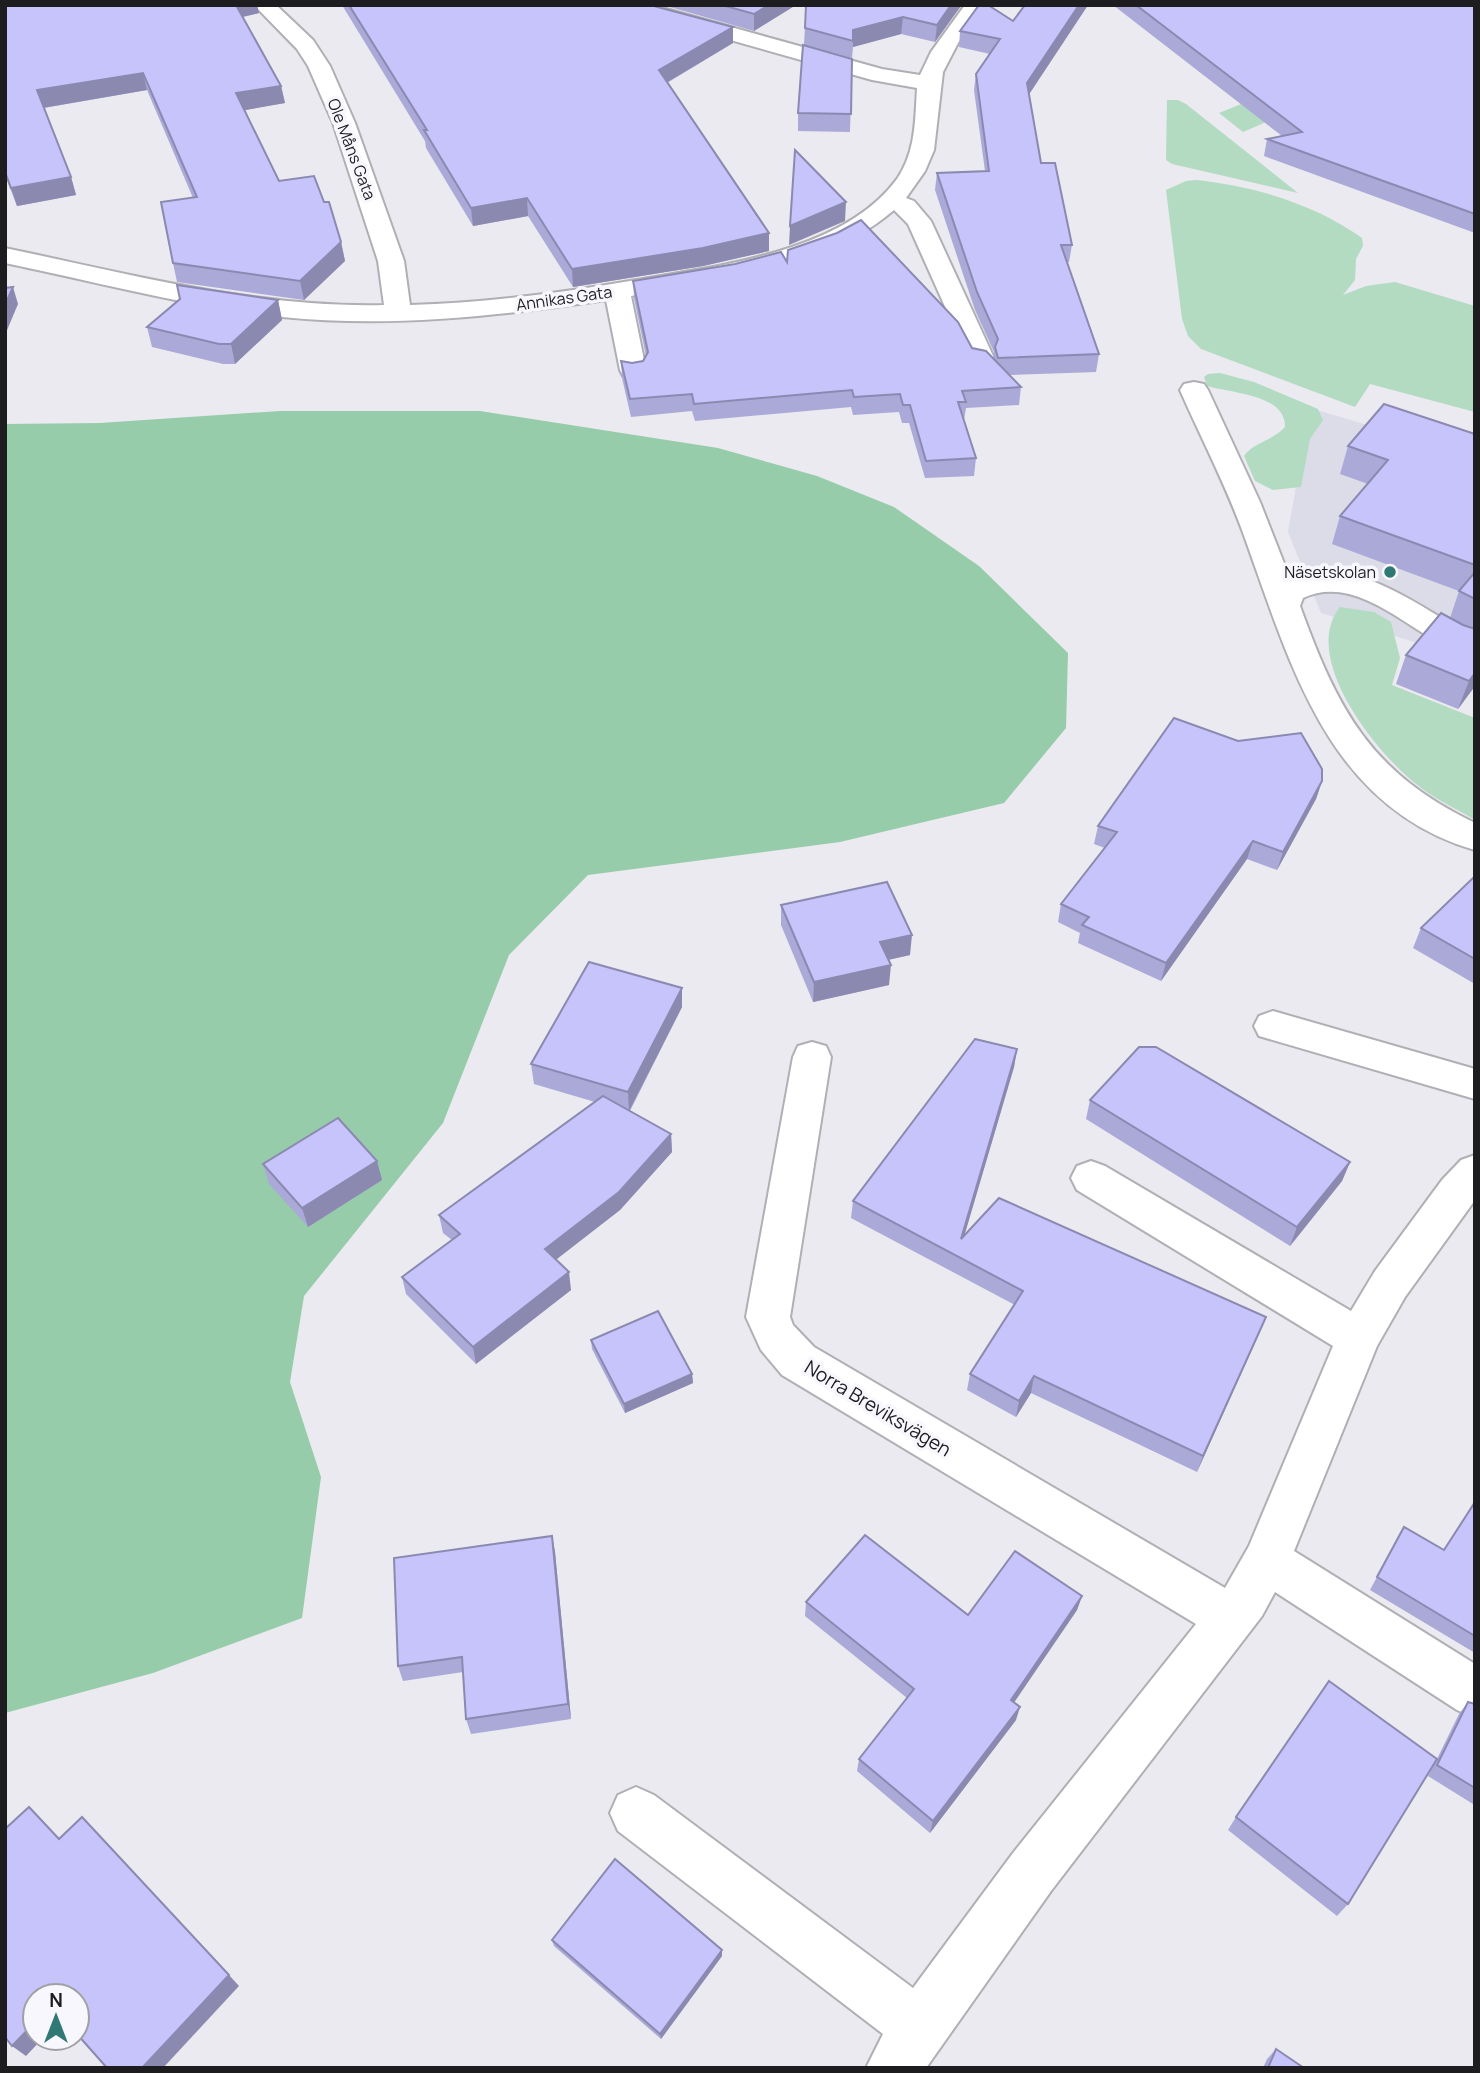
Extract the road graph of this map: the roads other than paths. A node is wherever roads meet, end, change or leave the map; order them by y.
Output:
1 (264, 5) edge
2 (619, 5) edge
3 (976, 5) edge
4 (929, 83) junction
5 (892, 200) junction
6 (5, 255) edge
7 (617, 292) junction
8 (398, 313) junction
9 (981, 358) edge
10 (633, 370) edge
11 (1194, 390) dead end
12 (1284, 607) junction
13 (1475, 649) edge
14 (1475, 838) edge
15 (1273, 1026) dead end
16 (812, 1057) dead end
17 (1475, 1084) edge
18 (1091, 1178) dead end
19 (1469, 1188) edge
20 (1358, 1338) junction
21 (1267, 1560) junction
22 (1231, 1618) junction
23 (1475, 1693) edge
24 (636, 1813) dead end
25 (906, 2048) edge

1 - 8 street, Ole Måns Gata
2 - 4 street
3 - 4 street, Annikas Gata
4 - 5 street, Annikas Gata
5 - 7 street, Annikas Gata
5 - 9 street
6 - 8 street, Annikas Gata
7 - 8 street, Annikas Gata
7 - 10 street
11 - 12 street
12 - 13 street
12 - 14 street
15 - 17 street
16 - 22 street, Norra Breviksvägen
18 - 20 street
19 - 20 street
20 - 21 street
21 - 22 street
21 - 23 street
22 - 25 street
24 - 25 street

